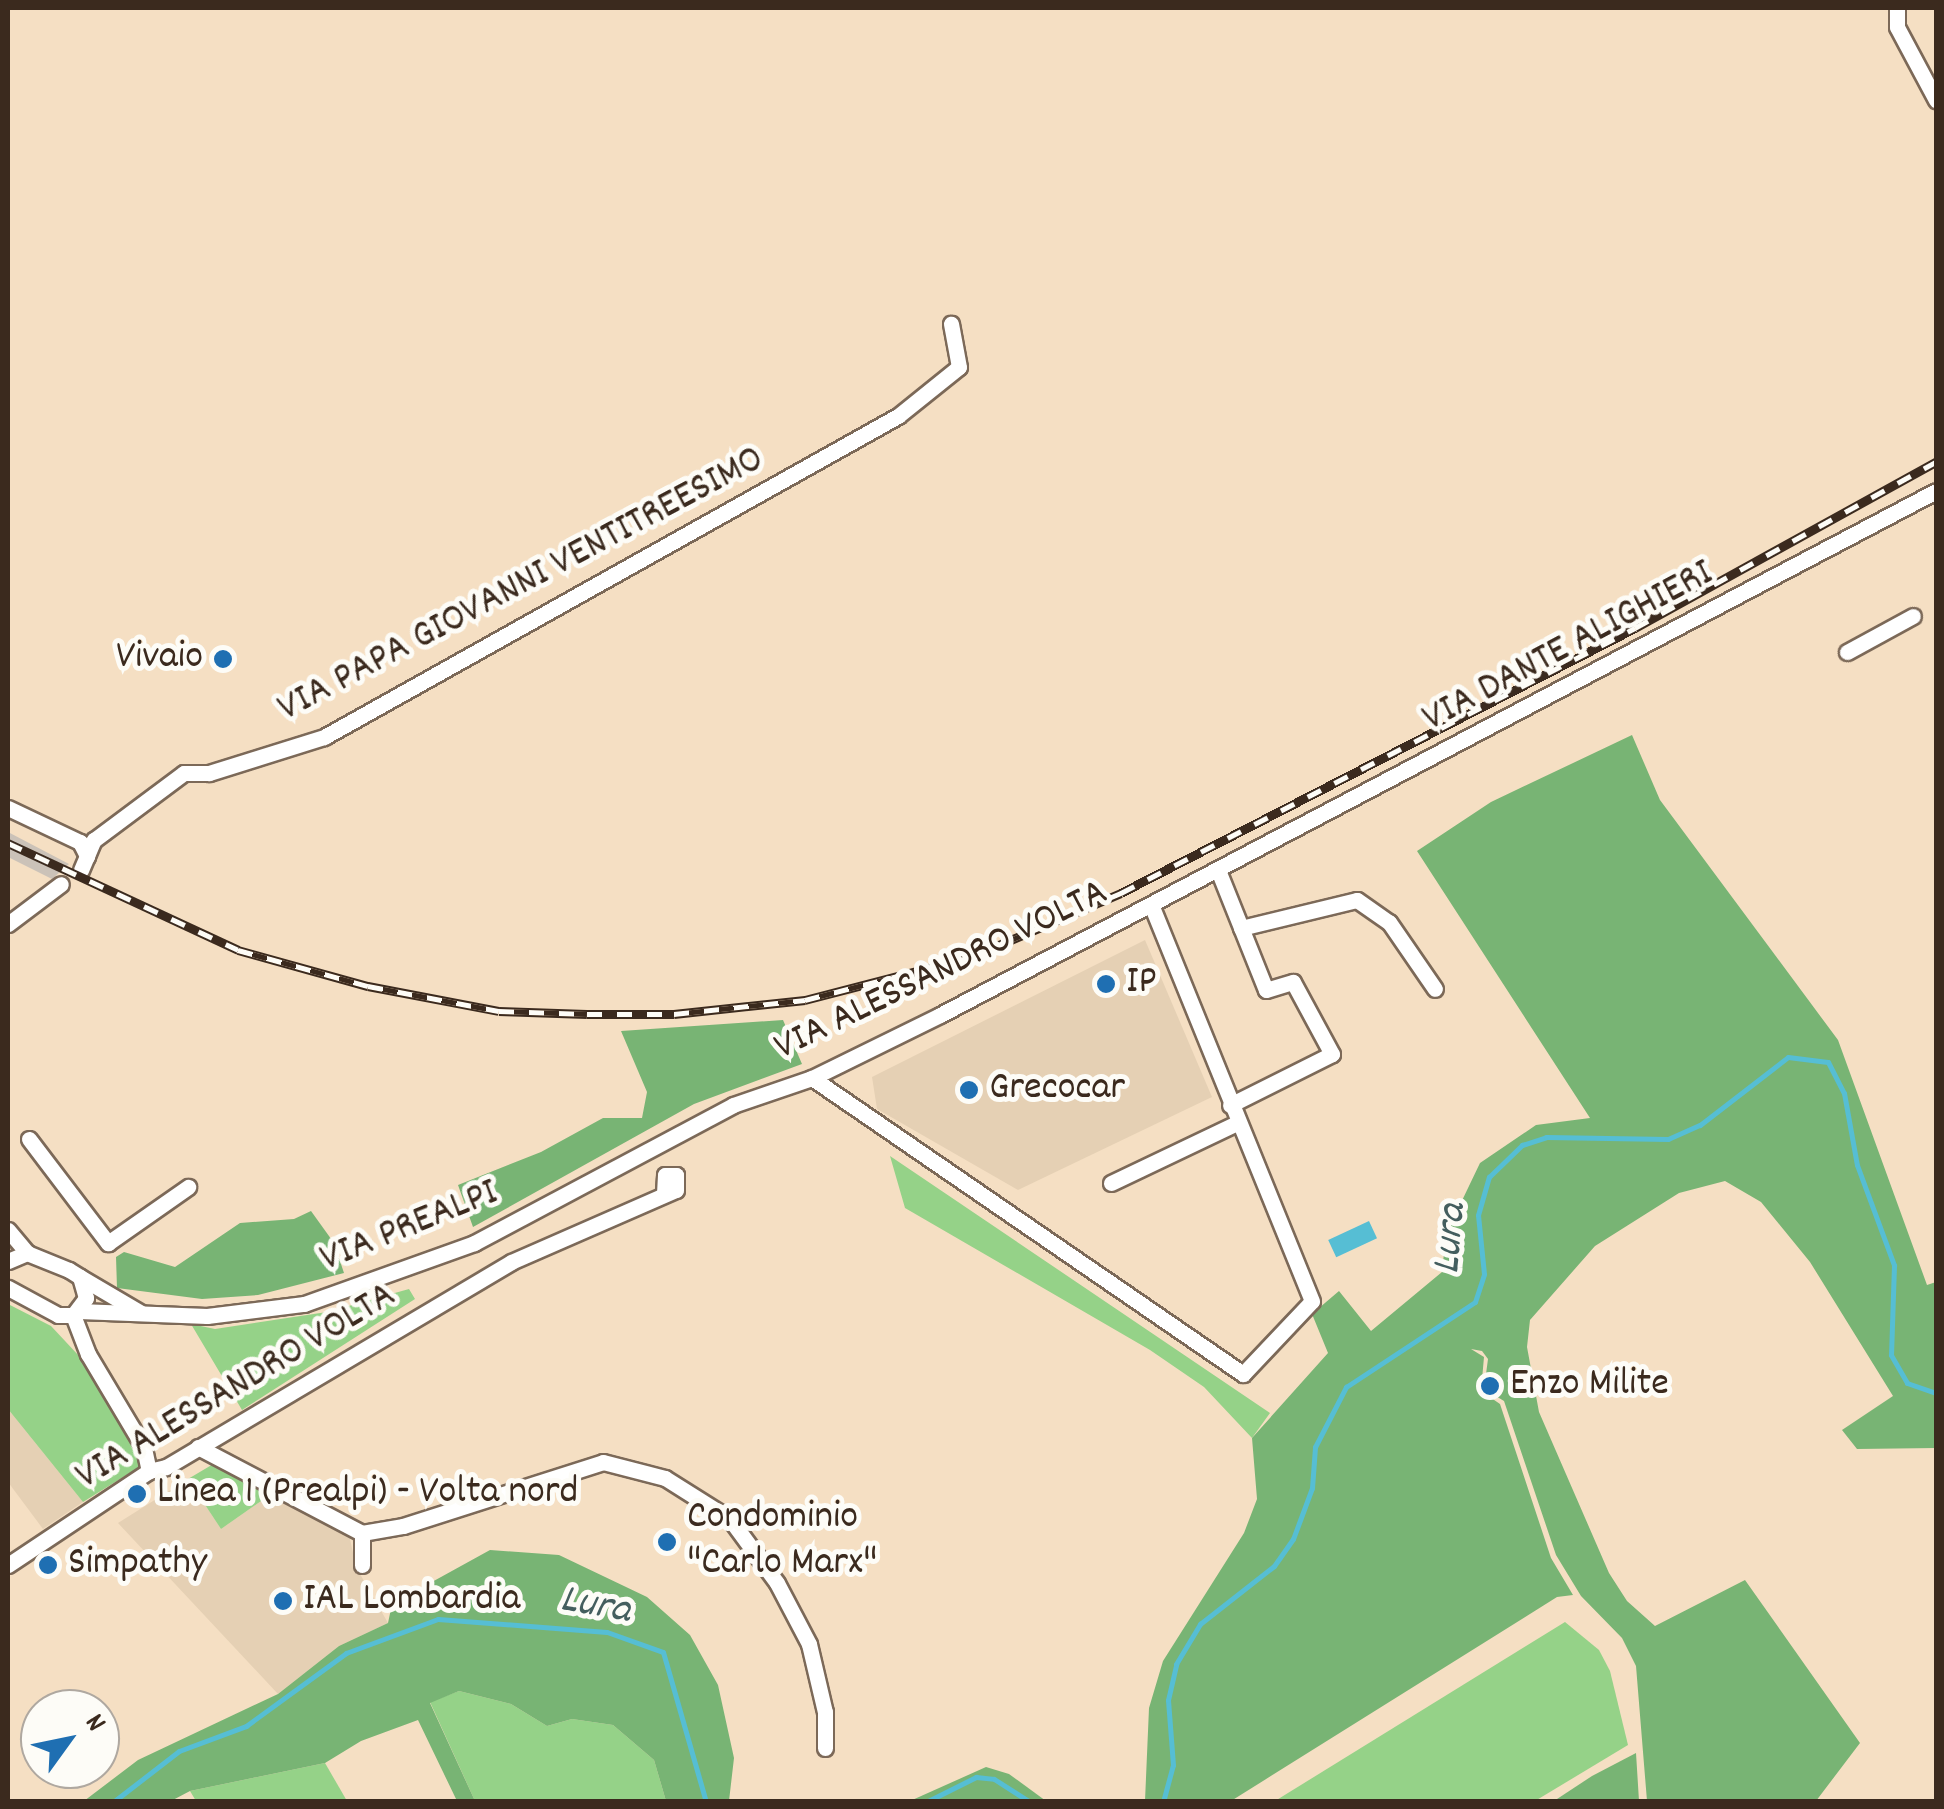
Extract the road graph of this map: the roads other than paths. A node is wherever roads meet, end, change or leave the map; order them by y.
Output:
1 (1897, 8) edge
2 (1936, 100) edge
3 (951, 324) dead end
4 (1936, 490) edge
5 (1914, 616) dead end
6 (1847, 652) dead end
7 (8, 808) edge
8 (1225, 866) junction
9 (61, 884) dead end
10 (1151, 905) junction
11 (8, 924) edge
12 (1241, 928) junction
13 (1435, 990) dead end
14 (812, 1078) junction
15 (1230, 1105) junction
16 (1237, 1123) junction
17 (679, 1133) joint
18 (29, 1139) dead end
19 (1111, 1183) dead end
20 (188, 1188) dead end
21 (664, 1193) dead end
22 (8, 1230) edge
23 (13, 1255) edge
24 (80, 1277) junction
25 (8, 1290) edge
26 (47, 1311) junction
27 (76, 1313) junction
28 (144, 1315) junction
29 (88, 1354) junction
30 (198, 1447) junction
31 (149, 1471) junction
32 (362, 1533) junction
33 (8, 1565) edge
34 (362, 1565) dead end
35 (825, 1748) dead end

1 - 2 street
3 - 7 street, VIA PAPA GIOVANNI VENTITREESIMO
4 - 8 street, VIA DANTE ALIGHIERI
5 - 6 street
8 - 10 street, VIA ALESSANDRO VOLTA
8 - 12 street
9 - 11 street
10 - 14 street, VIA ALESSANDRO VOLTA
10 - 15 street
12 - 13 street
12 - 15 street
14 - 16 street
14 - 17 street, VIA ALESSANDRO VOLTA
15 - 16 street
16 - 19 street
17 - 28 street, VIA PREALPI
18 - 20 street
21 - 30 street, VIA ALESSANDRO VOLTA
22 - 23 street
23 - 24 street, VIA PREALPI
24 - 27 street
24 - 28 street, VIA PREALPI
25 - 26 street
26 - 27 street, VIA PREALPI
26 - 29 street
27 - 28 street, VIA PREALPI
27 - 29 street
29 - 31 street
30 - 31 street, VIA ALESSANDRO VOLTA
30 - 32 street
31 - 33 street, VIA ALESSANDRO VOLTA
32 - 34 street
32 - 35 street

